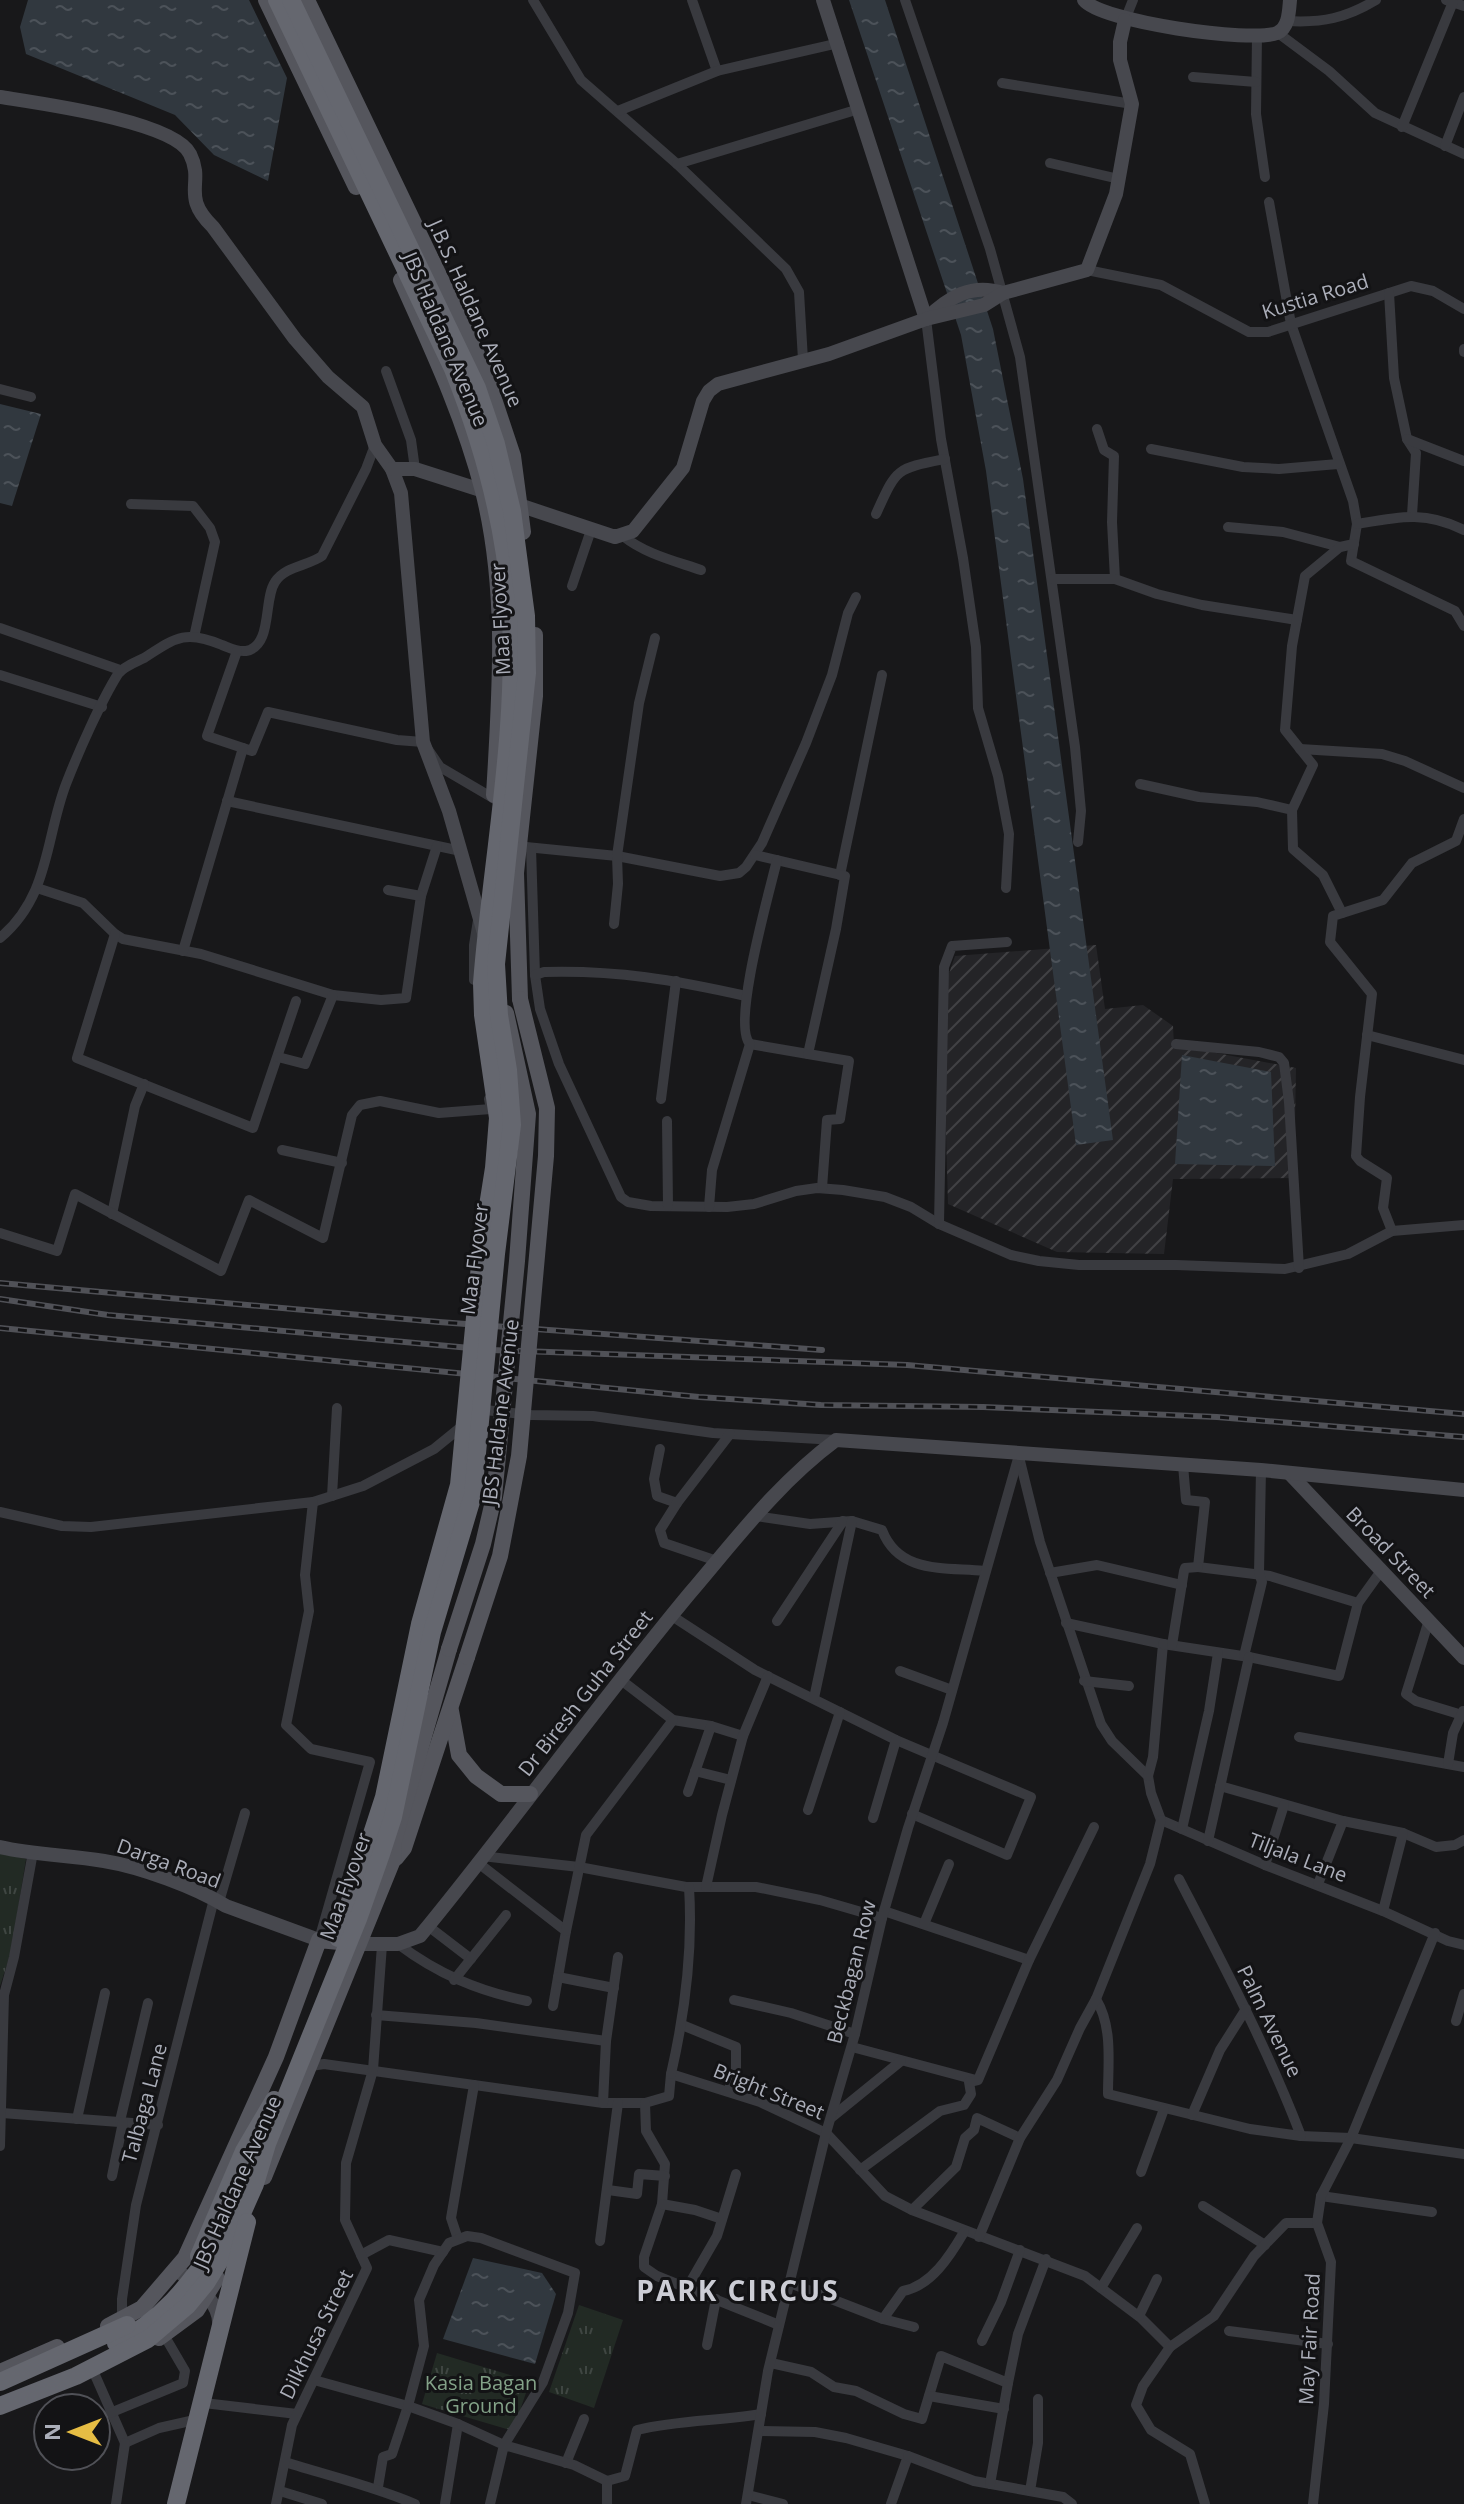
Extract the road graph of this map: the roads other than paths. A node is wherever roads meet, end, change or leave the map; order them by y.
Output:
1 (266, 0) edge
2 (277, 0) edge
3 (291, 0) edge
4 (307, 0) edge
5 (533, 0) edge
6 (692, 0) edge
7 (823, 0) edge
8 (905, 0) edge
9 (1133, 0) edge
10 (1290, 0) edge
11 (1376, 0) edge
12 (1454, 3) edge
13 (1087, 4) edge
14 (1125, 20) junction
15 (1283, 27) junction
16 (1257, 35) junction
17 (839, 43) junction
18 (717, 71) junction
19 (1193, 77) dead end
20 (1256, 82) junction
21 (1002, 83) dead end
22 (0, 97) edge
23 (1464, 97) edge
24 (1132, 104) junction
25 (859, 109) junction
26 (618, 111) junction
27 (1402, 127) junction
28 (1445, 146) junction
29 (1464, 154) edge
30 (1050, 163) dead end
31 (677, 164) junction
32 (1265, 177) dead end
33 (1119, 179) junction
34 (1269, 202) dead end
35 (1087, 270) junction
36 (1003, 293) junction
37 (1389, 293) junction
38 (1464, 309) edge
39 (926, 319) junction
40 (1291, 324) junction
41 (803, 360) junction
42 (386, 371) dead end
43 (0, 389) edge
44 (31, 397) dead end
45 (1097, 429) dead end
46 (1407, 439) junction
47 (375, 445) junction
48 (1151, 449) dead end
49 (945, 459) junction
50 (1464, 461) edge
51 (1338, 464) junction
52 (392, 469) junction
53 (415, 469) junction
54 (483, 490) junction
55 (131, 504) dead end
56 (521, 506) junction
57 (876, 514) dead end
58 (1412, 515) junction
59 (1357, 524) junction
60 (1228, 527) dead end
61 (591, 530) junction
62 (1464, 530) edge
63 (623, 536) junction
64 (1354, 544) junction
65 (1340, 547) junction
66 (701, 570) dead end
67 (1052, 579) junction
68 (1115, 579) junction
69 (572, 586) dead end
70 (856, 597) dead end
71 (1297, 620) junction
72 (1464, 626) edge
73 (0, 628) edge
74 (194, 637) junction
75 (655, 638) dead end
76 (237, 651) junction
77 (120, 670) junction
78 (0, 675) edge
79 (882, 675) dead end
80 (102, 707) junction
81 (423, 742) junction
82 (243, 748) junction
83 (1300, 749) junction
84 (1140, 784) dead end
85 (1464, 788) edge
86 (227, 801) junction
87 (494, 801) junction
88 (524, 804) junction
89 (1292, 810) junction
90 (1464, 819) edge
91 (1078, 842) dead end
92 (492, 843) junction
93 (437, 846) junction
94 (525, 847) junction
95 (461, 851) junction
96 (755, 855) junction
97 (617, 856) junction
98 (777, 860) junction
99 (840, 875) junction
100 (37, 888) junction
101 (1006, 888) dead end
102 (388, 890) dead end
103 (421, 896) junction
104 (1342, 913) junction
105 (479, 914) junction
106 (614, 924) dead end
107 (115, 934) junction
108 (0, 938) edge
109 (1007, 942) dead end
110 (183, 951) junction
111 (535, 975) junction
112 (500, 980) junction
113 (676, 981) junction
114 (333, 995) junction
115 (746, 996) junction
116 (296, 1001) dead end
117 (512, 1002) junction
118 (1367, 1035) junction
119 (750, 1044) junction
120 (1176, 1044) dead end
121 (808, 1054) junction
122 (278, 1057) junction
123 (1464, 1060) edge
124 (144, 1084) junction
125 (661, 1099) dead end
126 (667, 1121) dead end
127 (282, 1150) dead end
128 (342, 1163) junction
129 (822, 1188) junction
130 (668, 1206) junction
131 (709, 1207) junction
132 (112, 1214) junction
133 (939, 1224) junction
134 (1464, 1225) edge
135 (1392, 1231) junction
136 (0, 1233) edge
137 (1299, 1268) junction
138 (337, 1408) dead end
139 (730, 1434) junction
140 (836, 1440) junction
141 (660, 1449) dead end
142 (1019, 1455) junction
143 (1183, 1465) junction
144 (1261, 1470) junction
145 (1290, 1474) junction
146 (1464, 1490) edge
147 (332, 1496) junction
148 (313, 1502) junction
149 (677, 1503) junction
150 (0, 1512) edge
151 (755, 1516) junction
152 (847, 1521) junction
153 (717, 1561) junction
154 (1198, 1567) junction
155 (984, 1571) junction
156 (1381, 1571) junction
157 (1050, 1573) junction
158 (1259, 1573) junction
159 (1182, 1585) junction
160 (1358, 1603) junction
161 (672, 1616) junction
162 (1429, 1620) junction
163 (777, 1621) dead end
164 (1066, 1623) junction
165 (1168, 1644) junction
166 (449, 1649) joint
167 (1218, 1653) junction
168 (1247, 1656) junction
169 (1464, 1658) edge
170 (900, 1671) dead end
171 (768, 1676) junction
172 (621, 1680) junction
173 (1084, 1681) junction
174 (1129, 1686) dead end
175 (952, 1690) junction
176 (814, 1698) junction
177 (450, 1706) junction
178 (840, 1712) junction
179 (1463, 1712) edge
180 (673, 1720) junction
181 (711, 1726) junction
182 (743, 1736) junction
183 (1299, 1737) dead end
184 (896, 1740) junction
185 (933, 1756) junction
186 (1448, 1764) junction
187 (1464, 1767) edge
188 (695, 1771) junction
189 (1148, 1776) junction
190 (731, 1780) junction
191 (1220, 1786) junction
192 (688, 1792) dead end
193 (530, 1794) junction
194 (1284, 1805) junction
195 (808, 1810) dead end
196 (245, 1813) dead end
197 (912, 1814) junction
198 (873, 1818) dead end
199 (1161, 1820) junction
200 (1343, 1821) junction
201 (1094, 1827) dead end
202 (1182, 1829) junction
203 (1403, 1833) junction
204 (1464, 1840) edge
205 (1208, 1841) junction
206 (0, 1847) edge
207 (33, 1852) junction
208 (479, 1859) junction
209 (393, 1860) junction
210 (949, 1864) dead end
211 (1265, 1865) junction
212 (579, 1867) junction
213 (1179, 1879) dead end
214 (1318, 1884) junction
215 (689, 1887) junction
216 (706, 1887) junction
217 (216, 1900) junction
218 (1383, 1911) junction
219 (883, 1914) junction
220 (506, 1915) dead end
221 (924, 1924) junction
222 (428, 1926) junction
223 (566, 1931) junction
224 (1435, 1933) junction
225 (319, 1940) junction
226 (359, 1944) junction
227 (398, 1944) junction
228 (382, 1945) junction
229 (1464, 1945) edge
230 (618, 1957) dead end
231 (471, 1959) junction
232 (1029, 1960) junction
233 (558, 1977) junction
234 (454, 1980) junction
235 (614, 1988) junction
236 (105, 1993) dead end
237 (1464, 1994) edge
238 (1096, 1999) junction
239 (734, 2000) dead end
240 (527, 2001) dead end
241 (148, 2003) dead end
242 (553, 2006) dead end
243 (1246, 2009) junction
244 (376, 2015) junction
245 (1456, 2021) dead end
246 (682, 2025) junction
247 (855, 2034) junction
248 (606, 2041) junction
249 (852, 2047) junction
250 (901, 2061) junction
251 (311, 2066) junction
252 (373, 2070) junction
253 (671, 2074) junction
254 (978, 2080) junction
255 (474, 2085) junction
256 (728, 2091) junction
257 (274, 2100) junction
258 (603, 2103) junction
259 (618, 2103) junction
260 (645, 2103) junction
261 (1164, 2109) junction
262 (2, 2113) junction
263 (1192, 2115) junction
264 (832, 2117) junction
265 (77, 2119) junction
266 (122, 2122) junction
267 (158, 2125) junction
268 (826, 2133) junction
269 (1301, 2136) junction
270 (1020, 2138) junction
271 (1351, 2138) junction
272 (0, 2146) edge
273 (1464, 2154) edge
274 (860, 2170) junction
275 (1141, 2172) dead end
276 (736, 2174) dead end
277 (112, 2176) dead end
278 (665, 2176) junction
279 (255, 2184) junction
280 (608, 2190) junction
281 (1321, 2196) junction
282 (662, 2204) junction
283 (1203, 2206) dead end
284 (912, 2210) junction
285 (1432, 2212) dead end
286 (722, 2219) junction
287 (1317, 2223) junction
288 (1137, 2228) dead end
289 (964, 2232) junction
290 (979, 2237) junction
291 (458, 2239) junction
292 (600, 2241) dead end
293 (1265, 2245) junction
294 (1020, 2250) junction
295 (443, 2252) junction
296 (361, 2255) junction
297 (1046, 2259) junction
298 (177, 2270) junction
299 (1157, 2279) dead end
300 (790, 2283) junction
301 (687, 2288) junction
302 (1101, 2288) junction
303 (207, 2296) junction
304 (716, 2299) junction
305 (1139, 2316) junction
306 (122, 2319) junction
307 (883, 2319) junction
308 (779, 2325) junction
309 (914, 2327) dead end
310 (1229, 2331) dead end
311 (164, 2335) junction
312 (982, 2341) dead end
313 (1328, 2344) junction
314 (707, 2345) dead end
315 (1170, 2347) junction
316 (771, 2363) junction
317 (0, 2372) edge
318 (95, 2375) junction
319 (314, 2380) junction
320 (0, 2382) edge
321 (1008, 2383) junction
322 (102, 2392) edge
323 (0, 2394) edge
324 (929, 2396) junction
325 (1038, 2399) dead end
326 (0, 2406) edge
327 (408, 2406) junction
328 (1004, 2409) junction
329 (203, 2411) junction
330 (112, 2412) edge
331 (297, 2414) junction
332 (761, 2414) junction
333 (0, 2415) edge
334 (112, 2417) edge
335 (584, 2419) dead end
336 (458, 2424) junction
337 (759, 2431) junction
338 (125, 2443) junction
339 (504, 2445) junction
340 (908, 2456) junction
341 (285, 2462) junction
342 (566, 2463) junction
343 (607, 2481) junction
344 (990, 2484) junction
345 (378, 2487) junction
346 (280, 2491) junction
347 (1030, 2491) junction
348 (747, 2499) edge
349 (116, 2504) edge
350 (176, 2504) edge
351 (183, 2504) edge
352 (276, 2504) edge
353 (322, 2504) edge
354 (415, 2504) edge
355 (445, 2504) edge
356 (490, 2504) edge
357 (607, 2504) edge
358 (783, 2504) edge
359 (891, 2504) edge
360 (1072, 2504) edge
361 (1205, 2504) edge
362 (1313, 2504) edge

1 - 54 main road, JBS Haldane Avenue
2 - 257 highway, Maa Flyover, bridge
3 - 279 highway, Maa Flyover, bridge
4 - 56 main road, J.B.S. Haldane Avenue
5 - 26 street
6 - 18 street
7 - 17 street
8 - 36 street
9 - 14 street
10 - 15 street
11 - 15 street
12 - 27 street
13 - 14 street
14 - 16 street
14 - 24 street
15 - 16 street
15 - 27 street
16 - 20 street
17 - 18 street
17 - 25 street
18 - 26 street
19 - 20 street
20 - 32 street
21 - 24 street
22 - 47 street
23 - 28 street
24 - 33 street
25 - 31 street
25 - 39 street
26 - 31 street
27 - 28 street
28 - 29 street
30 - 33 street
31 - 41 street
33 - 35 street
34 - 40 street
35 - 36 street
35 - 40 street, Kustia Road
36 - 39 street
36 - 39 street
36 - 67 street
37 - 38 street, Kustia Road
37 - 40 street, Kustia Road
37 - 46 street
39 - 41 street
39 - 49 street
40 - 51 street
41 - 63 street
42 - 53 street
43 - 44 street
45 - 68 street
46 - 50 street
46 - 58 street
47 - 52 street
47 - 76 street
48 - 51 street
49 - 57 street
49 - 101 street
51 - 59 street
52 - 53 street
52 - 81 street
53 - 54 street
54 - 56 street
54 - 87 main road, JBS Haldane Avenue
55 - 74 street
56 - 61 street
56 - 88 main road, J.B.S. Haldane Avenue
58 - 59 street
58 - 62 street
59 - 64 street
60 - 65 street
61 - 63 street
61 - 69 street
63 - 66 street
64 - 65 street
64 - 72 street
65 - 71 street
67 - 68 street
67 - 91 street
68 - 71 street
70 - 96 street
71 - 83 street
73 - 77 street
74 - 76 street
74 - 77 street
75 - 97 street
76 - 82 street
77 - 80 street
78 - 80 street
79 - 99 street
80 - 100 street
81 - 82 street
81 - 87 street
81 - 95 street
82 - 86 street
83 - 85 street
83 - 89 street
84 - 89 street
86 - 93 street
86 - 110 street
87 - 88 street
87 - 92 main road, JBS Haldane Avenue
88 - 94 main road, J.B.S. Haldane Avenue
89 - 104 street
90 - 104 street
92 - 94 street
92 - 112 main road, JBS Haldane Avenue
93 - 95 street
93 - 103 street
94 - 97 street
94 - 111 street
94 - 117 main road, J.B.S. Haldane Avenue
95 - 105 street
96 - 97 street
96 - 98 street
97 - 106 street
98 - 99 street
98 - 115 street
99 - 121 street
100 - 107 street
100 - 108 street
102 - 103 street
103 - 114 street
104 - 118 street
105 - 112 street
105 - 128 street
107 - 110 street
107 - 124 street
109 - 133 street
110 - 114 street
111 - 113 street
111 - 130 street
112 - 117 main road, JBS Haldane Avenue
113 - 115 street
113 - 125 street
114 - 122 street
115 - 119 street
116 - 122 street
117 - 166 main road, J.B.S. Haldane Avenue, bridge
117 - 177 main road, JBS Haldane Avenue, bridge
118 - 123 street
118 - 135 street
119 - 121 street
119 - 131 street
120 - 137 street
121 - 129 street
122 - 124 street
124 - 132 street
126 - 130 street
127 - 128 street
128 - 132 street
129 - 131 street
129 - 133 street
130 - 131 street
132 - 136 street
133 - 137 street
134 - 135 street
135 - 137 street
138 - 147 street
139 - 140 street
139 - 147 street
139 - 149 street
140 - 142 street
140 - 151 street, Dr Biresh Guha Street
141 - 149 street
142 - 143 street
142 - 155 street, Beckbagan Row
142 - 157 street
143 - 144 street
143 - 154 street
144 - 145 street
144 - 158 street
145 - 146 street
145 - 156 street, Broad Street
147 - 148 street
148 - 150 street
148 - 225 street
149 - 153 street
151 - 152 street
151 - 153 street, Dr Biresh Guha Street
152 - 155 street
152 - 163 street
152 - 176 street
153 - 161 street, Dr Biresh Guha Street
154 - 158 street
154 - 159 street
155 - 175 street, Beckbagan Row
156 - 160 street
156 - 162 street, Broad Street
157 - 159 street
157 - 164 street
158 - 160 street
158 - 168 street
159 - 165 street
160 - 168 street
161 - 171 street
161 - 172 street, Dr Biresh Guha Street
162 - 169 street, Broad Street
162 - 179 street
164 - 165 street
164 - 173 street
165 - 167 street
165 - 189 street
166 - 209 main road, JBS Haldane Avenue
167 - 168 street
167 - 202 street
168 - 191 street
170 - 175 street
171 - 176 street
171 - 182 street
172 - 180 street
172 - 193 street, Dr Biresh Guha Street
173 - 174 street
173 - 189 street
175 - 185 street, Beckbagan Row
176 - 178 street
177 - 193 main road
177 - 209 main road, JBS Haldane Avenue
178 - 184 street
178 - 195 street
179 - 186 street
180 - 181 street
180 - 212 street
181 - 182 street
181 - 188 street
182 - 190 street
183 - 186 street
184 - 185 street
184 - 198 street
185 - 197 street, Beckbagan Row
185 - 197 street
186 - 187 street
188 - 190 street
188 - 192 street
189 - 199 street
190 - 216 street
191 - 194 street
191 - 205 street
193 - 208 street, Dr Biresh Guha Street
194 - 200 street
194 - 211 street
196 - 217 street, Talbaga Lane
197 - 219 street, Beckbagan Row
199 - 202 street, Tiljala Lane
199 - 238 street
200 - 203 street
200 - 214 street
201 - 232 street
202 - 205 street, Tiljala Lane
203 - 204 street
203 - 218 street
205 - 211 street, Tiljala Lane
206 - 207 street, Darga Road
207 - 217 street, Darga Road
207 - 262 street
208 - 212 street
208 - 222 street, Dr Biresh Guha Street
208 - 223 street
209 - 226 main road, JBS Haldane Avenue
210 - 221 street
211 - 214 street, Tiljala Lane
212 - 215 street
212 - 223 street
213 - 243 street, Palm Avenue
214 - 218 street, Tiljala Lane
215 - 216 street
215 - 246 street
216 - 219 street
217 - 225 street, Darga Road
217 - 267 street, Talbaga Lane
218 - 224 street, Tiljala Lane
219 - 221 street
219 - 247 street, Beckbagan Row
220 - 231 street
221 - 232 street
222 - 227 street, Dr Biresh Guha Street
222 - 231 street
223 - 233 street
224 - 229 street, Tiljala Lane
224 - 271 street, May Fair Road
225 - 226 main road
225 - 298 main road, Maa Flyover
226 - 228 street, Dr Biresh Guha Street
226 - 251 main road, JBS Haldane Avenue
227 - 228 street, Dr Biresh Guha Street
227 - 234 street
228 - 244 street, Dilkhusa Street
230 - 235 street
231 - 234 street
232 - 254 street
233 - 235 street
233 - 242 street
234 - 240 street
235 - 248 street
236 - 265 street
237 - 245 street
238 - 261 street
238 - 270 street
239 - 247 street
241 - 266 street
243 - 263 street
243 - 269 street, Palm Avenue
244 - 248 street
244 - 252 street, Dilkhusa Street
246 - 253 street
246 - 256 street
247 - 249 street, Beckbagan Row
248 - 258 street
249 - 250 street
249 - 264 street, Beckbagan Row
250 - 254 street
250 - 264 street
251 - 252 street
251 - 303 main road, JBS Haldane Avenue
252 - 255 street
252 - 296 street, Dilkhusa Street
253 - 256 street, Bright Street
253 - 260 street
254 - 274 street
255 - 258 street
255 - 291 street
256 - 268 street, Bright Street
257 - 320 highway, bridge
257 - 323 highway, Maa Flyover, bridge
258 - 259 street
259 - 260 street
259 - 280 street
260 - 278 street
261 - 263 street
261 - 275 street
262 - 265 street
262 - 272 street
263 - 269 street
264 - 268 street, Beckbagan Row
265 - 266 street
266 - 267 street
266 - 277 street
267 - 306 street, Talbaga Lane
268 - 274 street, Bright Street
268 - 300 street, Beckbagan Row
269 - 271 street
270 - 284 street
270 - 290 street
271 - 273 street
271 - 281 street, May Fair Road
274 - 284 street, Bright Street
276 - 286 street
278 - 280 street
278 - 282 street
279 - 326 highway, Maa Flyover, bridge
279 - 350 highway, bridge
280 - 292 street
281 - 285 street
281 - 287 street, May Fair Road
282 - 286 street
282 - 301 street
283 - 293 street
284 - 289 street, Bright Street
286 - 301 street
287 - 293 street
287 - 313 street, May Fair Road
288 - 302 street
289 - 290 street, Bright Street
289 - 307 street
290 - 294 street, Bright Street
291 - 295 street
291 - 339 street
293 - 315 street
294 - 297 street, Bright Street
294 - 312 street
295 - 296 street
295 - 327 street
296 - 319 street, Dilkhusa Street
297 - 302 street, Bright Street
297 - 321 street
298 - 303 street
298 - 306 main road, Maa Flyover
299 - 305 street
300 - 307 street
300 - 308 street, Beckbagan Row
301 - 304 street
302 - 305 street, Bright Street
303 - 311 main road, JBS Haldane Avenue
303 - 329 street
304 - 308 street
304 - 314 street
305 - 315 street, Bright Street
306 - 317 main road, Maa Flyover
307 - 309 street
308 - 316 street, Beckbagan Row
310 - 313 street
311 - 318 main road, JBS Haldane Avenue
311 - 330 street
313 - 362 street, May Fair Road
315 - 361 street
316 - 324 street
316 - 332 street, Beckbagan Row
318 - 322 street
318 - 333 main road, JBS Haldane Avenue
319 - 327 street
319 - 331 street, Dilkhusa Street
321 - 324 street
321 - 328 street
324 - 328 street
325 - 347 street
327 - 336 street
327 - 345 street
328 - 344 street
329 - 331 street
329 - 338 street
329 - 351 street
331 - 341 street, Dilkhusa Street
332 - 337 street, Beckbagan Row
332 - 343 street
334 - 338 street
335 - 342 street
336 - 339 street
336 - 355 street
337 - 340 street
337 - 348 street, Beckbagan Row
338 - 349 street
339 - 342 street
339 - 356 street
340 - 344 street
340 - 359 street
341 - 345 street
341 - 346 street, Dilkhusa Street
342 - 343 street
343 - 357 street
344 - 347 street
345 - 354 street
346 - 352 street, Dilkhusa Street
346 - 353 street
347 - 360 street
348 - 358 street

